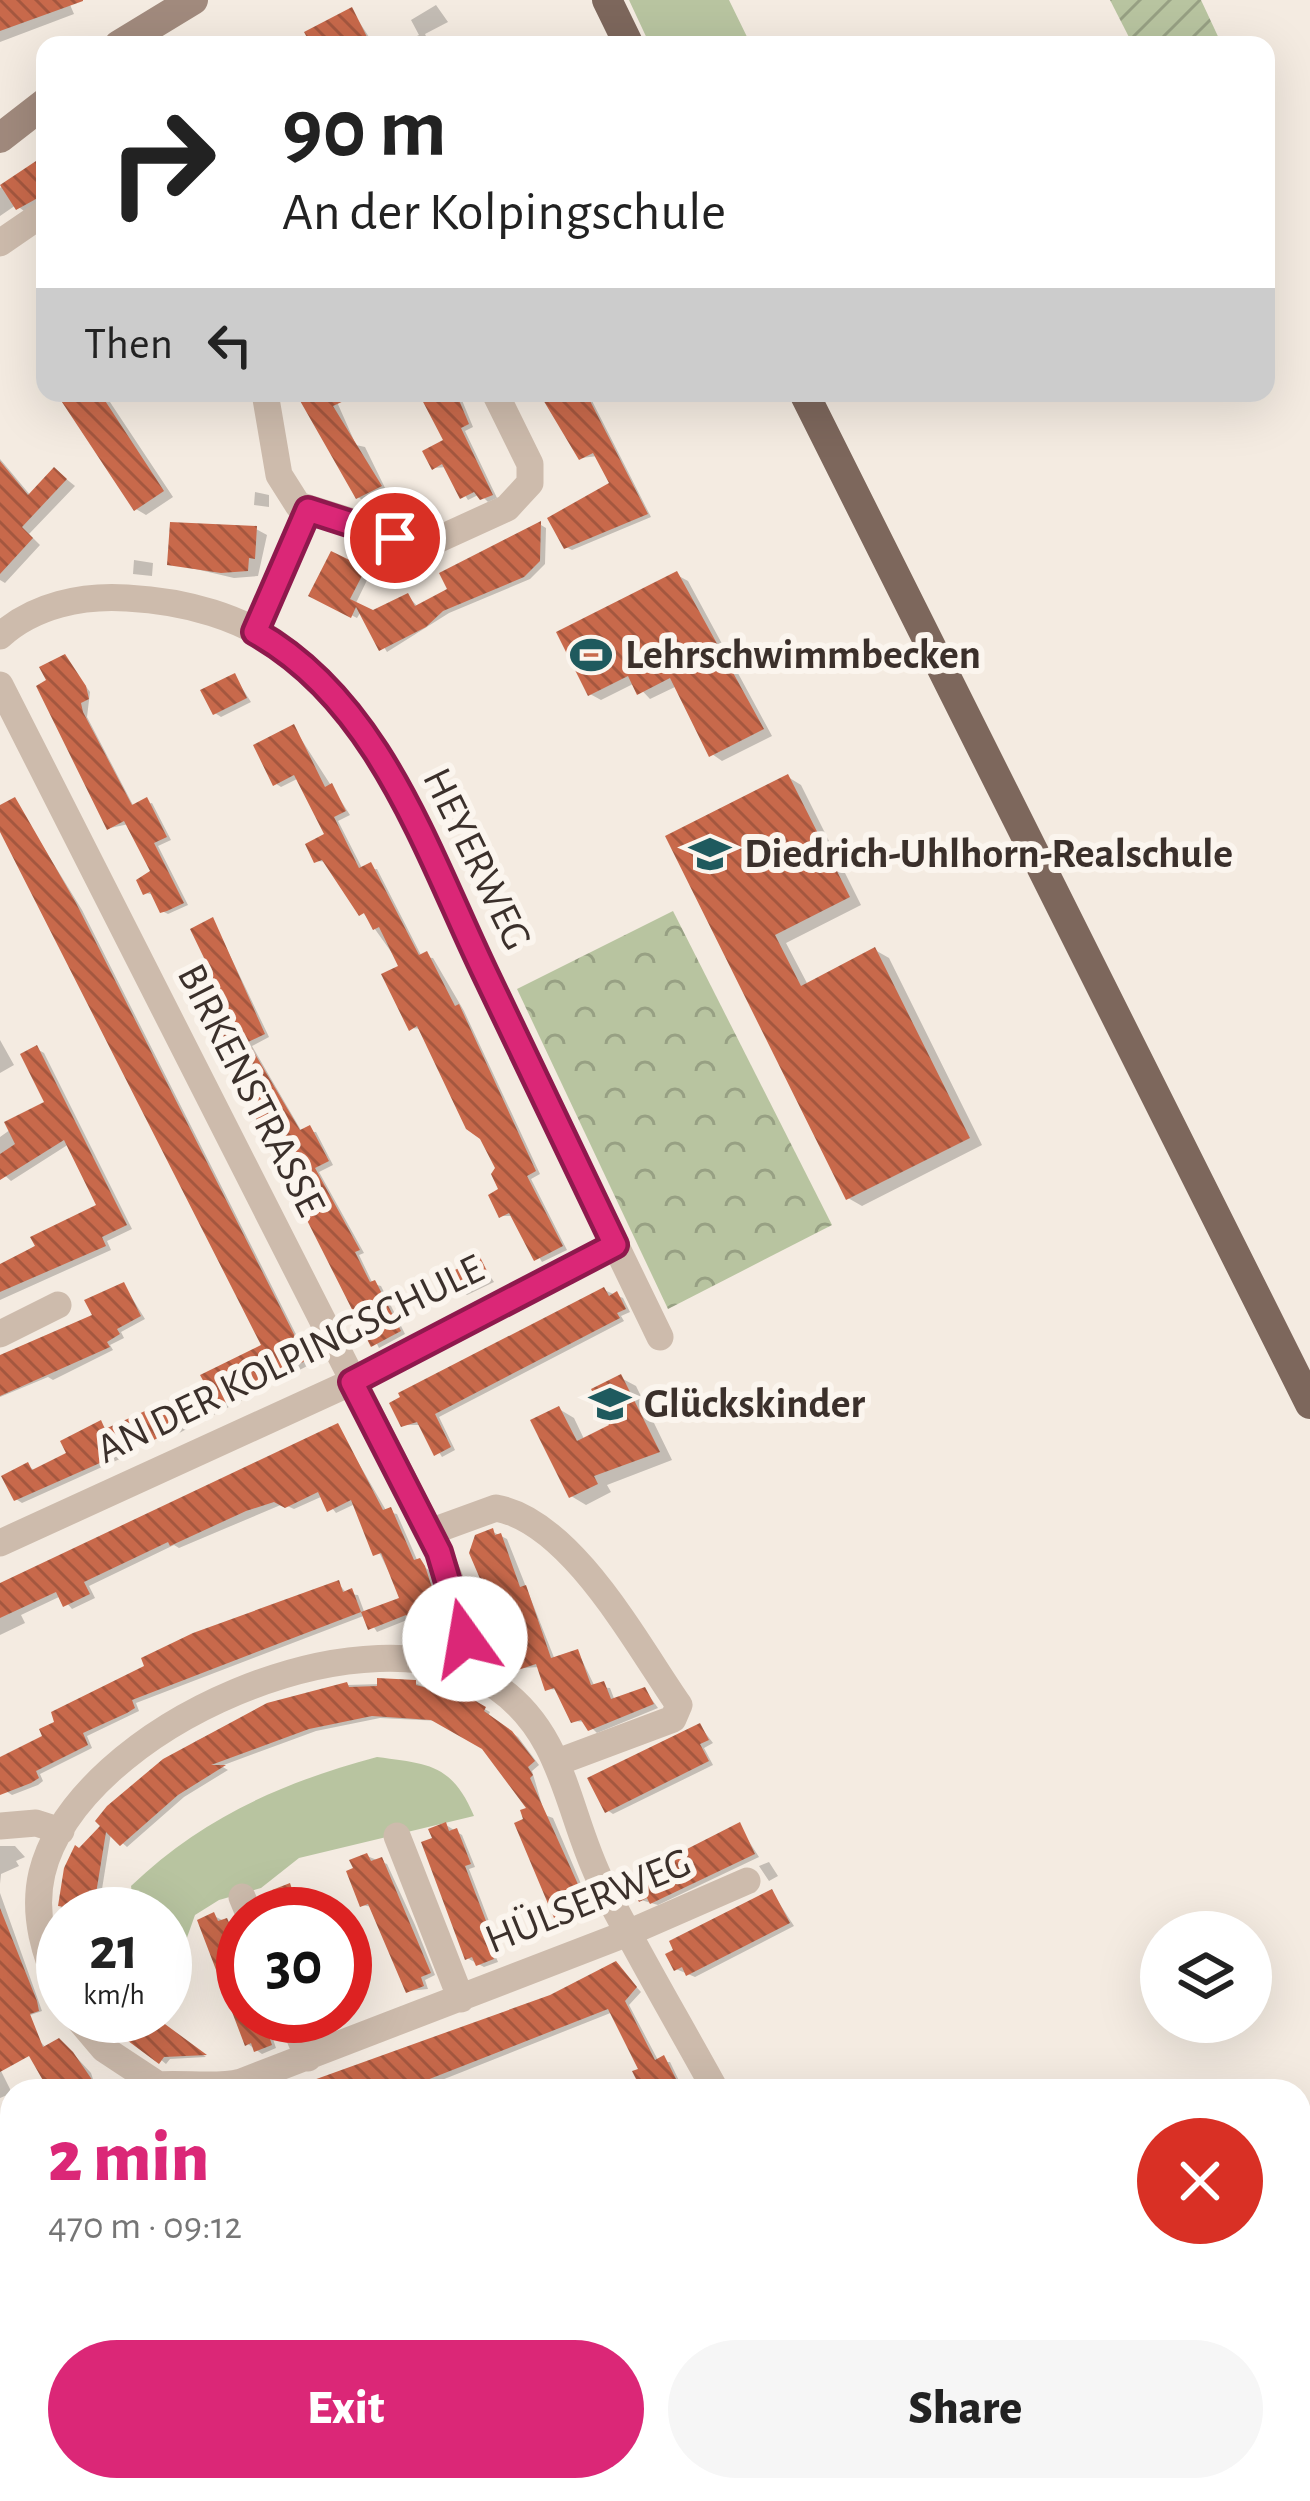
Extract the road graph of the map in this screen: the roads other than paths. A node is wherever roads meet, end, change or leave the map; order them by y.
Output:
1 (194, 0) edge
2 (607, 0) edge
3 (133, 36) edge
4 (625, 36) edge
5 (36, 110) edge
6 (0, 138) edge
7 (36, 218) edge
8 (0, 243) edge
9 (267, 402) edge
10 (499, 402) edge
11 (809, 402) edge
12 (308, 510) junction
13 (255, 632) junction
14 (0, 636) edge
15 (0, 685) edge
16 (615, 1245) junction
17 (58, 1305) dead end
18 (0, 1334) edge
19 (660, 1337) dead end
20 (352, 1382) junction
21 (1310, 1404) edge
22 (430, 1532) junction
23 (0, 1544) edge
24 (470, 1671) junction
25 (559, 1762) junction
26 (0, 1826) edge
27 (61, 1831) junction
28 (397, 1836) dead end
29 (748, 1881) dead end
30 (41, 1887) edge
31 (628, 1933) junction
32 (460, 1999) junction
33 (101, 2043) edge
34 (302, 2043) edge
35 (308, 2058) junction
36 (137, 2079) edge
37 (258, 2079) edge
38 (709, 2079) edge

1 - 3 main road
2 - 4 main road
5 - 6 main road
7 - 8 street
9 - 12 street
10 - 12 street
11 - 21 main road
12 - 13 street
13 - 14 street, HEYERWEG
13 - 16 street, HEYERWEG
15 - 20 street, BIRKENSTRASSE
16 - 19 street, HEYERWEG
16 - 20 street, AN DER KOLPINGSCHULE
17 - 18 street
20 - 22 street, BIRKENSTRASSE
20 - 23 street, AN DER KOLPINGSCHULE
22 - 24 street, BIRKENSTRASSE
22 - 25 street
24 - 25 street
24 - 27 street
25 - 31 street
26 - 27 street
27 - 30 street
28 - 32 street, HÜLSERWEG
29 - 31 street, HÜLSERWEG
31 - 32 street, HÜLSERWEG
31 - 38 street
32 - 35 street, HÜLSERWEG
33 - 36 street
34 - 35 street
35 - 37 street, HÜLSERWEG

